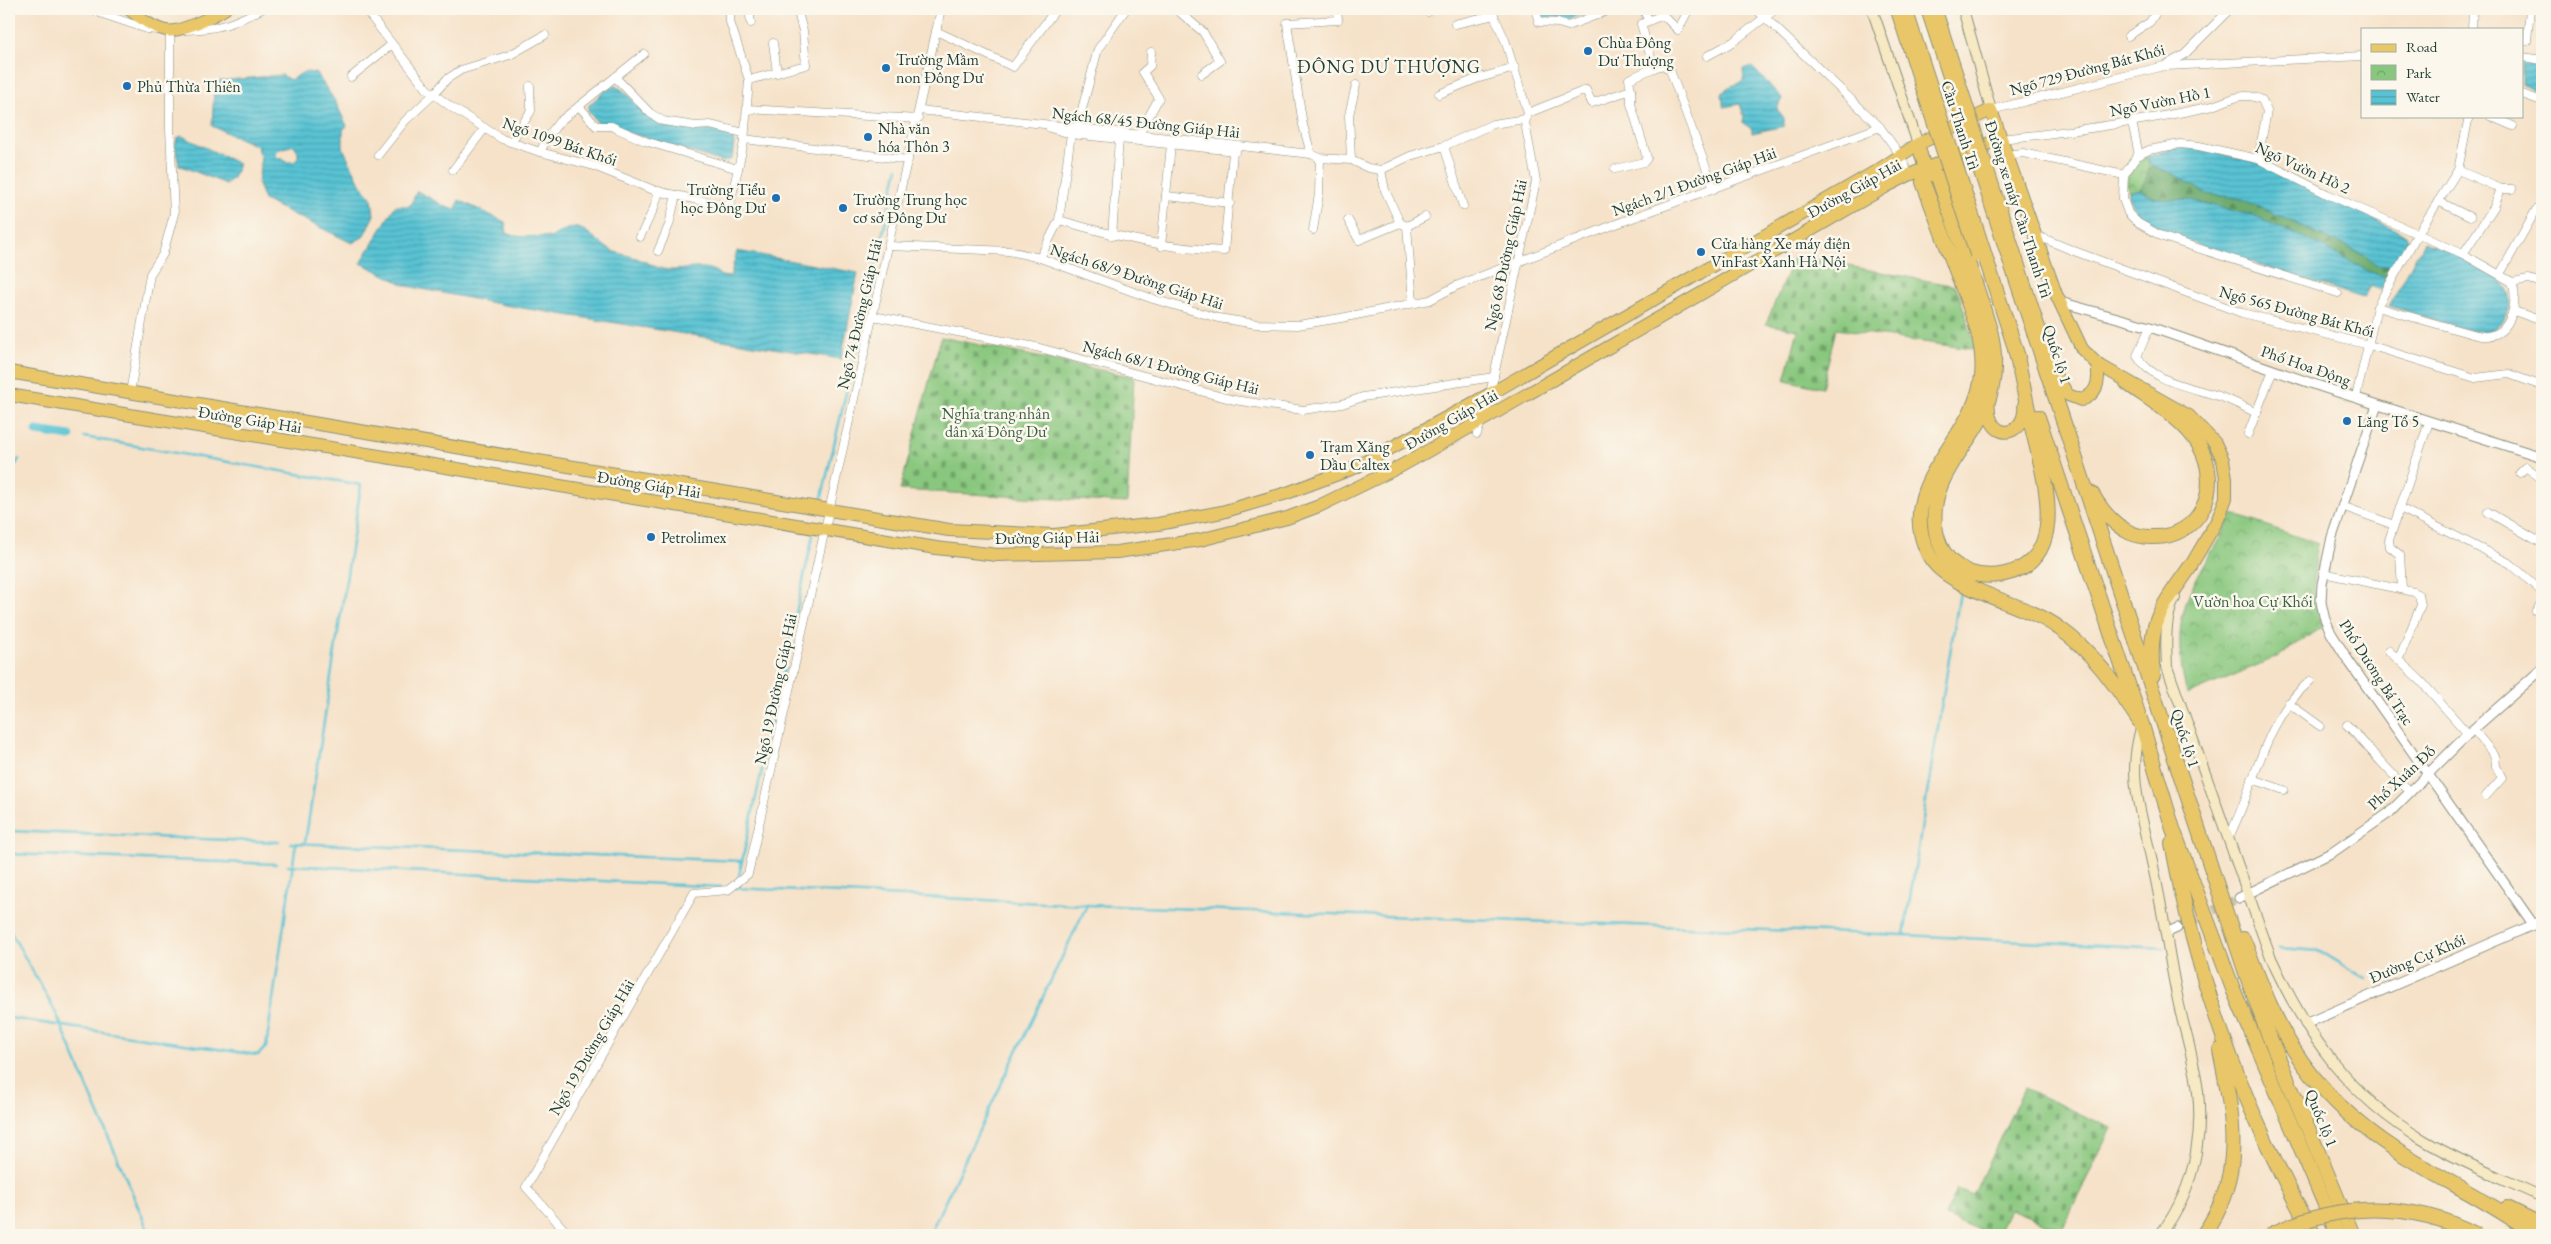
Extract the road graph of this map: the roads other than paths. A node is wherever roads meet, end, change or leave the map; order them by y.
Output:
1 (88, 9) edge
2 (128, 9) edge
3 (225, 9) edge
4 (262, 9) edge
5 (376, 9) edge
6 (730, 9) edge
7 (749, 9) edge
8 (797, 9) edge
9 (942, 9) edge
10 (1056, 9) edge
11 (1126, 9) edge
12 (1176, 9) edge
13 (1337, 9) edge
14 (1535, 9) edge
15 (1612, 9) edge
16 (1643, 9) edge
17 (1689, 9) edge
18 (1756, 9) edge
19 (1776, 9) edge
20 (1872, 9) edge
21 (1896, 9) edge
22 (1905, 9) edge
23 (1928, 9) edge
24 (1936, 9) edge
25 (1963, 9) edge
26 (2158, 9) edge
27 (2230, 9) edge
28 (2473, 9) edge
29 (2530, 9) edge
30 (366, 10) edge
31 (1493, 12) edge
32 (1765, 17) junction
33 (1649, 21) junction
34 (751, 23) dead end
35 (1455, 24) dead end
36 (2472, 28) edge
37 (170, 31) junction
38 (936, 31) junction
39 (545, 35) dead end
40 (2128, 36) dead end
41 (2526, 41) dead end
42 (773, 43) dead end
43 (391, 45) junction
44 (1151, 52) dead end
45 (644, 54) dead end
46 (1707, 56) dead end
47 (2361, 56) edge
48 (2524, 57) edge
49 (2542, 60) edge
50 (2164, 66) junction
51 (1515, 68) junction
52 (1654, 68) junction
53 (777, 73) junction
54 (1202, 74) dead end
55 (351, 77) dead end
56 (615, 78) junction
57 (749, 80) junction
58 (1356, 85) dead end
59 (530, 86) dead end
60 (1630, 90) junction
61 (434, 94) junction
62 (1439, 94) dead end
63 (2524, 95) edge
64 (2542, 102) edge
65 (579, 106) junction
66 (747, 109) junction
67 (919, 110) junction
68 (1991, 110) junction
69 (1526, 116) junction
70 (2469, 118) edge
71 (2495, 118) edge
72 (918, 119) junction
73 (2132, 122) junction
74 (2514, 126) dead end
75 (1880, 127) junction
76 (485, 128) junction
77 (1074, 131) junction
78 (1139, 134) junction
79 (2023, 137) junction
80 (744, 138) junction
81 (1119, 139) junction
82 (2000, 139) junction
83 (511, 142) junction
84 (1172, 144) junction
85 (1918, 144) junction
86 (1444, 146) junction
87 (1250, 147) junction
88 (540, 152) junction
89 (1233, 152) junction
90 (2023, 153) junction
91 (1311, 154) junction
92 (2005, 154) junction
93 (2139, 154) junction
94 (378, 155) dead end
95 (1900, 156) junction
96 (1320, 158) junction
97 (2258, 159) junction
98 (908, 160) junction
99 (1351, 160) junction
100 (738, 169) junction
101 (1615, 169) dead end
102 (1925, 169) junction
103 (453, 170) dead end
104 (1381, 170) junction
105 (2458, 170) junction
106 (2124, 174) junction
107 (1909, 175) junction
108 (1714, 189) junction
109 (2501, 189) junction
110 (2512, 189) dead end
111 (659, 191) junction
112 (676, 195) junction
113 (1166, 196) junction
114 (2438, 201) junction
115 (1230, 203) junction
116 (1463, 206) dead end
117 (2542, 208) edge
118 (2470, 216) dead end
119 (1425, 217) dead end
120 (1060, 220) junction
121 (1348, 220) dead end
122 (1404, 225) junction
123 (1312, 230) dead end
124 (2035, 235) junction
125 (2417, 235) junction
126 (1112, 236) junction
127 (640, 237) dead end
128 (2048, 240) junction
129 (2008, 244) junction
130 (888, 246) junction
131 (1161, 246) junction
132 (658, 251) dead end
133 (2040, 252) junction
134 (1980, 254) junction
135 (2463, 254) junction
136 (1040, 258) junction
137 (1518, 264) junction
138 (2500, 274) junction
139 (2512, 282) junction
140 (2542, 283) edge
141 (2338, 293) dead end
142 (2060, 302) junction
143 (1413, 303) junction
144 (2377, 307) junction
145 (2514, 311) junction
146 (873, 316) junction
147 (2542, 321) edge
148 (2150, 327) junction
149 (2369, 345) junction
150 (2015, 348) junction
151 (2097, 364) junction
152 (2274, 370) junction
153 (9, 372) edge
154 (1494, 376) junction
155 (2057, 378) junction
156 (2126, 383) junction
157 (2542, 386) edge
158 (130, 393) junction
159 (1490, 394) junction
160 (9, 395) edge
161 (154, 397) junction
162 (2356, 397) junction
163 (1988, 400) junction
164 (2377, 405) junction
165 (2256, 413) junction
166 (150, 418) junction
167 (1481, 421) junction
168 (2062, 422) junction
169 (2429, 422) junction
170 (1478, 434) dead end
171 (2248, 434) dead end
172 (2542, 457) edge
173 (2520, 473) dead end
174 (2082, 479) junction
175 (2542, 479) edge
176 (2342, 506) junction
177 (829, 508) junction
178 (2400, 508) junction
179 (2488, 512) dead end
180 (2394, 525) junction
181 (824, 530) junction
182 (2542, 536) edge
183 (2190, 567) junction
184 (2323, 573) junction
185 (2402, 590) junction
186 (2542, 592) edge
187 (2542, 602) edge
188 (2536, 611) dead end
189 (2389, 651) dead end
190 (2400, 656) dead end
191 (2542, 669) edge
192 (2310, 681) dead end
193 (2288, 703) junction
194 (2156, 704) junction
195 (2142, 725) junction
196 (2347, 725) dead end
197 (2320, 726) dead end
198 (2471, 732) junction
199 (2428, 774) junction
200 (2252, 779) junction
201 (2284, 790) dead end
202 (2410, 792) junction
203 (2486, 796) dead end
204 (2164, 801) junction
205 (2229, 838) junction
206 (2204, 846) junction
207 (2243, 896) junction
208 (2542, 921) edge
209 (2533, 924) junction
210 (2176, 928) tunnel mouth
211 (2166, 933) junction
212 (2209, 998) junction
213 (2305, 1024) junction
214 (2457, 1185) junction
215 (2542, 1197) edge
216 (2542, 1225) edge
217 (568, 1235) edge
218 (2160, 1235) edge
219 (2202, 1235) edge
220 (2270, 1235) edge
221 (2314, 1235) edge
222 (2338, 1235) edge
223 (2353, 1235) edge
224 (2477, 1235) edge
225 (2536, 1235) edge

1 - 37 street
2 - 37 main road
3 - 37 main road
4 - 37 street
5 - 30 street
6 - 57 street
7 - 34 street
8 - 53 street
9 - 38 street, Ngõ 74 Đường Giáp Hải
10 - 38 street
11 - 77 street
12 - 54 street
13 - 91 street
14 - 15 street
16 - 33 street
17 - 33 street
18 - 32 street
19 - 32 street
20 - 85 main road
21 - 134 main road, bridge
22 - 134 highway, Cầu Thanh Trì, bridge
23 - 129 highway, Cầu Thanh Trì, bridge
24 - 129 main road, Đường xe máy Cầu Thanh Trì, bridge
25 - 68 main road
26 - 40 street
27 - 50 street, Ngõ 729 Đường Bát Khối
28 - 36 street
29 - 41 street
30 - 43 street, Ngõ 1099 Bát Khối
31 - 35 street
31 - 51 street, Ngõ 68 Đường Giáp Hải
32 - 46 street
32 - 75 street
33 - 52 street
37 - 158 street
38 - 67 street, Ngõ 74 Đường Giáp Hải
39 - 61 street
42 - 53 street
43 - 55 street
43 - 61 street, Ngõ 1099 Bát Khối
44 - 78 street
45 - 56 street
47 - 50 street
48 - 49 street
50 - 68 street, Ngõ 729 Đường Bát Khối
51 - 62 street
51 - 69 street, Ngõ 68 Đường Giáp Hải
52 - 60 street
52 - 108 street
53 - 57 street
56 - 65 street
56 - 80 street
57 - 66 street, Ngõ 1099 Bát Khối
58 - 99 street
59 - 83 street
60 - 69 street
60 - 101 street
61 - 76 street, Ngõ 1099 Bát Khối
61 - 94 street
63 - 64 street
65 - 88 street
65 - 100 street
66 - 72 street
66 - 80 street, Ngõ 1099 Bát Khối
67 - 72 street, Ngõ 74 Đường Giáp Hải
67 - 77 street, Ngách 68/45 Đường Giáp Hải
68 - 82 highway
68 - 85 highway, Đường Giáp Hải
69 - 86 street
69 - 137 street, Ngõ 68 Đường Giáp Hải
70 - 105 street
71 - 74 street
72 - 98 street, Ngõ 74 Đường Giáp Hải
73 - 79 street, Ngõ Vườn Hồ 1
73 - 93 street
73 - 97 street, Ngõ Vườn Hồ 1
75 - 95 street
75 - 108 street, Ngách 2/1 Đường Giáp Hải
76 - 83 street, Ngõ 1099 Bát Khối
76 - 103 street
77 - 78 street, Ngách 68/45 Đường Giáp Hải
77 - 81 street, Ngách 68/45 Đường Giáp Hải
77 - 120 street
78 - 87 street, Ngách 68/45 Đường Giáp Hải
79 - 82 street, Ngõ Vườn Hồ 1
79 - 90 street
80 - 98 street
80 - 100 street, Ngõ 1099 Bát Khối
81 - 84 street, Ngách 68/45 Đường Giáp Hải
81 - 126 street
82 - 92 highway
82 - 102 highway, Đường Giáp Hải
83 - 88 street, Ngõ 1099 Bát Khối
84 - 89 street, Ngách 68/45 Đường Giáp Hải
84 - 113 street
85 - 95 highway, Đường Giáp Hải
85 - 102 highway
86 - 104 street
86 - 116 street
87 - 89 street, Ngách 68/45 Đường Giáp Hải
87 - 91 street, Ngách 68/45 Đường Giáp Hải
88 - 111 street, Ngõ 1099 Bát Khối
89 - 115 street
90 - 92 street
90 - 106 street
91 - 96 street, Ngách 68/45 Đường Giáp Hải
92 - 124 highway
93 - 97 street, Ngõ Vườn Hồ 2
93 - 106 street
95 - 107 street
95 - 159 highway, Đường Giáp Hải
96 - 99 street, Ngách 68/45 Đường Giáp Hải
96 - 123 street
97 - 125 street, Ngõ Vườn Hồ 2
98 - 130 street, Ngõ 74 Đường Giáp Hải
99 - 104 street, Ngách 68/45 Đường Giáp Hải
100 - 112 street, Ngõ 1099 Bát Khối
102 - 107 highway, Đường Giáp Hải
102 - 163 highway
102 - 195 highway
104 - 122 street
105 - 109 street
105 - 114 street
106 - 141 street
107 - 167 highway, Đường Giáp Hải
108 - 137 street, Ngách 2/1 Đường Giáp Hải
109 - 110 street
109 - 135 street
111 - 112 street, Ngõ 1099 Bát Khối
111 - 127 street
112 - 132 street
113 - 115 street
113 - 131 street
114 - 118 street
114 - 125 street
115 - 131 street
117 - 138 street
119 - 122 street
120 - 126 street
120 - 136 street
121 - 122 street
122 - 143 street
124 - 128 street, Ngõ 565 Đường Bát Khối
124 - 133 highway
125 - 135 street, Ngõ Vườn Hồ 2
125 - 144 street
126 - 131 street
128 - 133 street
128 - 149 street, Ngõ 565 Đường Bát Khối
129 - 155 main road, Đường xe máy Cầu Thanh Trì
129 - 168 highway, Quốc lộ 1
130 - 136 street, Ngách 68/9 Đường Giáp Hải
130 - 146 street, Ngõ 74 Đường Giáp Hải
133 - 142 highway
134 - 150 highway, Quốc lộ 1
135 - 138 street, Ngõ Vườn Hồ 2
136 - 143 street, Ngách 68/9 Đường Giáp Hải
137 - 143 street, Ngách 68/9 Đường Giáp Hải
137 - 154 street, Ngõ 68 Đường Giáp Hải
138 - 139 street, Ngõ Vườn Hồ 2
139 - 140 street
139 - 145 street
142 - 148 street, Phố Hoa Động
142 - 151 highway
144 - 145 street
144 - 149 street
145 - 147 street
146 - 154 street, Ngách 68/1 Đường Giáp Hải
146 - 177 street, Ngõ 74 Đường Giáp Hải
148 - 152 street, Phố Hoa Động
148 - 165 street
149 - 157 street, Ngõ 565 Đường Bát Khối
149 - 162 street
150 - 163 highway
150 - 163 highway
150 - 195 highway, Quốc lộ 1
151 - 155 highway
151 - 156 highway
152 - 162 street, Phố Hoa Động
152 - 165 street
153 - 158 highway, Đường Giáp Hải
154 - 159 street, Ngõ 68 Đường Giáp Hải
155 - 168 main road, Đường xe máy Cầu Thanh Trì
156 - 174 highway
156 - 183 highway
158 - 161 highway, Đường Giáp Hải
159 - 167 street, Ngõ 68 Đường Giáp Hải
159 - 177 highway, Đường Giáp Hải
160 - 166 highway, Đường Giáp Hải
161 - 166 highway
161 - 177 highway, Đường Giáp Hải
162 - 164 street, Phố Hoa Động
164 - 169 street, Phố Hoa Động
164 - 176 street, Phố Dương Bá Trạc
165 - 171 street
166 - 181 highway, Đường Giáp Hải
167 - 170 street, Ngõ 68 Đường Giáp Hải
167 - 181 highway, Đường Giáp Hải
168 - 174 highway, Quốc lộ 1
169 - 172 street, Phố Hoa Động
169 - 178 street
173 - 175 street
174 - 194 highway, Quốc lộ 1
176 - 180 street
176 - 184 street, Phố Dương Bá Trạc
177 - 181 street, Ngõ 19 Đường Giáp Hải
178 - 180 street
178 - 186 street
179 - 182 street
180 - 185 street
181 - 217 street, Ngõ 19 Đường Giáp Hải
183 - 194 highway
183 - 205 main road
184 - 185 street
184 - 199 street, Phố Dương Bá Trạc
185 - 190 street
187 - 188 street
189 - 198 street
191 - 198 street, Phố Xuân Đỗ
192 - 193 street
193 - 197 street
193 - 200 street
194 - 206 highway, Quốc lộ 1
195 - 204 highway, Quốc lộ 1
195 - 211 main road
196 - 202 street
198 - 199 street, Phố Xuân Đỗ
198 - 203 street
199 - 202 street, Phố Xuân Đỗ
199 - 209 street, Phố Dương Bá Trạc
200 - 201 street
200 - 205 street
202 - 207 street, Phố Xuân Đỗ
204 - 212 highway
204 - 222 highway, Quốc lộ 1
205 - 207 main road
206 - 214 highway
206 - 223 highway, Quốc lộ 1
207 - 213 main road
208 - 209 street, Đường Cự Khối
209 - 213 street, Đường Cự Khối
210 - 211 street
211 - 218 main road
212 - 219 highway
212 - 221 highway
213 - 215 main road
214 - 216 highway
214 - 225 highway
220 - 224 highway, bridge

